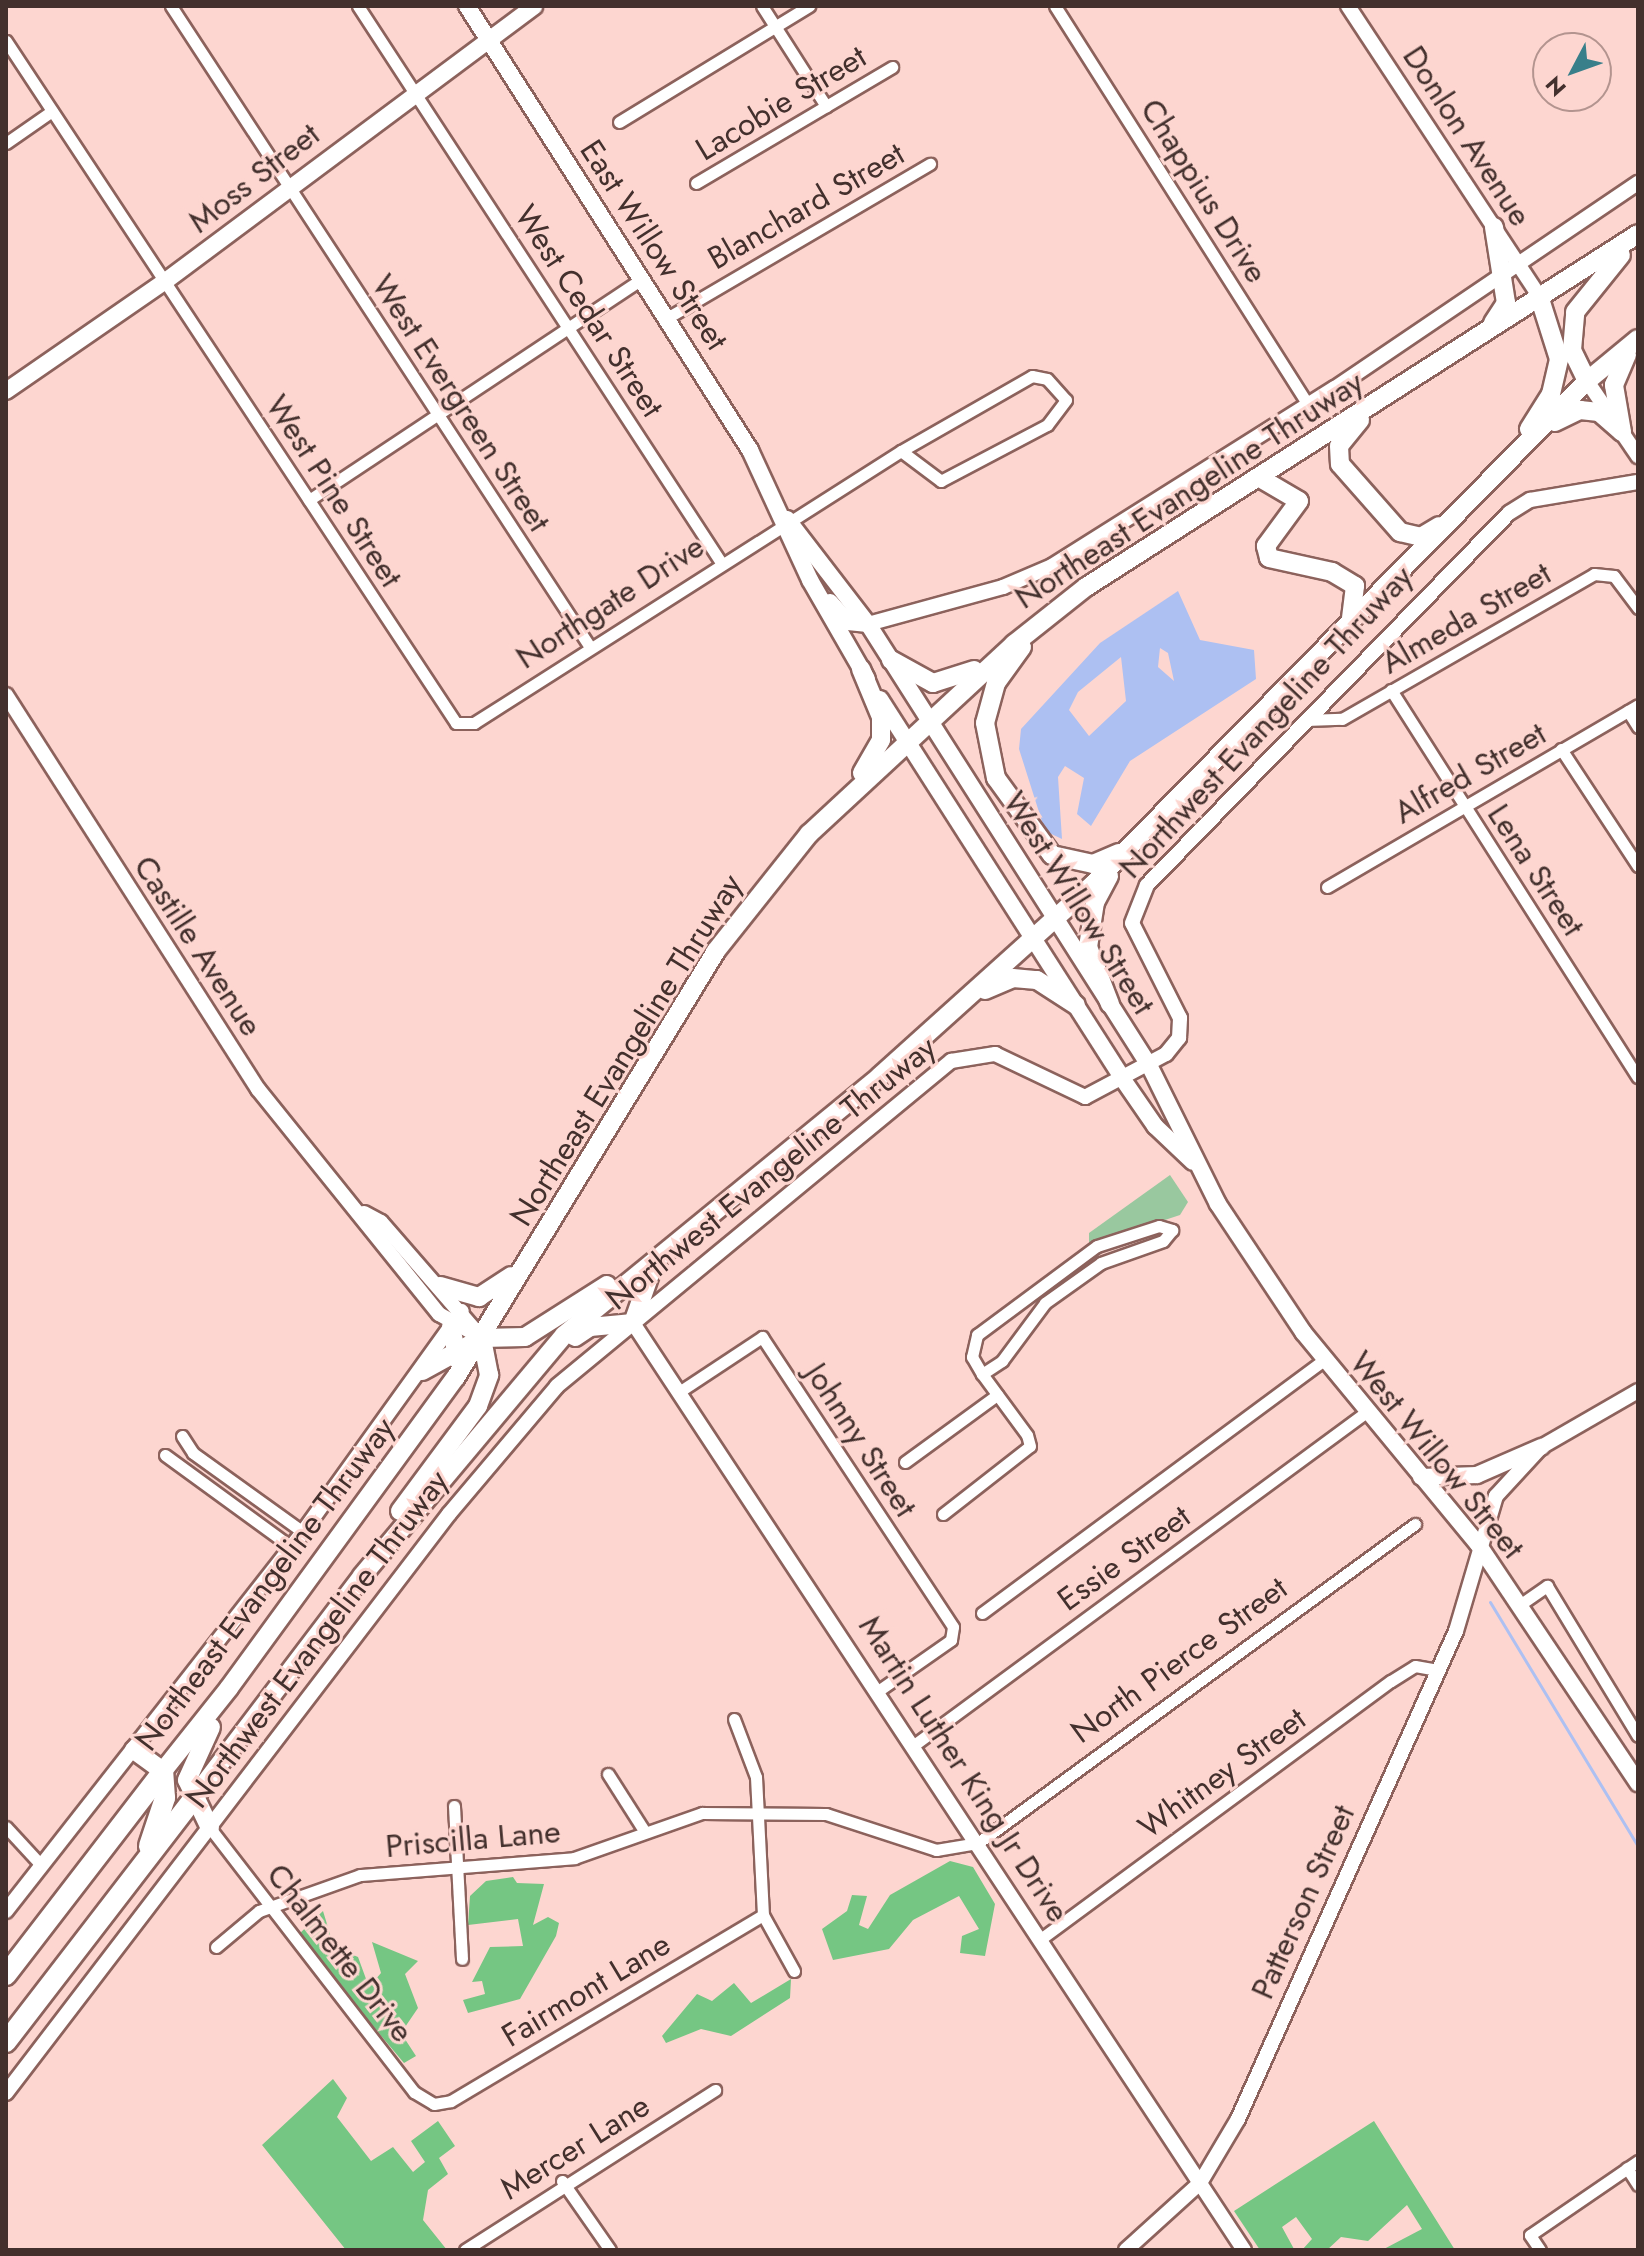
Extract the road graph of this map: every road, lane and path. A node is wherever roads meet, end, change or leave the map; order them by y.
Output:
1 (171, 6) edge
2 (358, 6) edge
3 (467, 6) edge
4 (534, 6) edge
5 (762, 6) edge
6 (809, 6) edge
7 (1055, 6) edge
8 (1348, 6) edge
9 (775, 27) junction
10 (487, 36) junction
11 (6, 41) edge
12 (892, 67) dead end
13 (413, 90) junction
14 (826, 106) junction
15 (52, 111) junction
16 (619, 122) dead end
17 (6, 143) edge
18 (930, 164) dead end
19 (696, 183) dead end
20 (1638, 183) edge
21 (290, 187) junction
22 (1494, 227) joint
23 (1638, 237) edge
24 (1512, 269) junction
25 (642, 279) junction
26 (167, 280) junction
27 (1539, 296) junction
28 (667, 318) junction
29 (567, 326) junction
30 (1490, 328) junction
31 (1637, 340) edge
32 (1587, 381) junction
33 (6, 391) edge
34 (1308, 405) junction
35 (1373, 405) junction
36 (436, 412) junction
37 (1622, 432) junction
38 (1532, 437) junction
39 (901, 451) junction
40 (1638, 456) edge
41 (1260, 478) junction
42 (1638, 482) edge
43 (1480, 491) junction
44 (309, 500) junction
45 (1461, 510) junction
46 (787, 519) junction
47 (720, 561) junction
48 (810, 580) junction
49 (1638, 608) edge
50 (1040, 621) junction
51 (868, 624) junction
52 (1349, 629) junction
53 (590, 647) junction
54 (998, 658) junction
55 (891, 660) junction
56 (861, 669) junction
57 (1391, 690) junction
58 (6, 695) edge
59 (1633, 708) edge
60 (930, 720) junction
61 (1305, 720) junction
62 (462, 725) joint
63 (1638, 727) edge
64 (907, 742) junction
65 (1561, 749) junction
66 (843, 800) junction
67 (1465, 807) junction
68 (1145, 835) junction
69 (1118, 861) junction
70 (1638, 866) edge
71 (1327, 887) dead end
72 (1056, 918) junction
73 (1033, 939) junction
74 (971, 995) junction
75 (1110, 1004) junction
76 (1076, 1005) junction
77 (1149, 1065) junction
78 (1638, 1077) edge
79 (1124, 1081) junction
80 (1195, 1163) junction
81 (733, 1196) junction
82 (364, 1213) junction
83 (1109, 1240) junction
84 (533, 1254) junction
85 (1115, 1257) junction
86 (656, 1258) junction
87 (440, 1286) junction
88 (1036, 1292) junction
89 (1045, 1303) junction
90 (457, 1319) junction
91 (633, 1323) junction
92 (482, 1338) junction
93 (456, 1349) junction
94 (547, 1357) junction
95 (1323, 1361) junction
96 (422, 1371) junction
97 (982, 1374) junction
98 (456, 1377) junction
99 (682, 1390) junction
100 (1638, 1391) edge
101 (997, 1395) junction
102 (1365, 1413) junction
103 (182, 1436) dead end
104 (1541, 1447) junction
105 (165, 1455) dead end
106 (905, 1462) dead end
107 (1421, 1477) junction
108 (943, 1514) dead end
109 (1415, 1524) dead end
110 (303, 1532) junction
111 (1478, 1544) junction
112 (291, 1547) junction
113 (362, 1576) junction
114 (1521, 1604) junction
115 (982, 1613) dead end
116 (1438, 1670) junction
117 (229, 1688) junction
118 (878, 1691) junction
119 (734, 1719) dead end
120 (1638, 1736) edge
121 (914, 1745) junction
122 (134, 1750) junction
123 (163, 1771) junction
124 (608, 1774) dead end
125 (1638, 1783) edge
126 (193, 1799) junction
127 (454, 1806) dead end
128 (758, 1810) junction
129 (6, 1827) edge
130 (210, 1828) junction
131 (643, 1829) junction
132 (978, 1843) junction
133 (41, 1865) junction
134 (461, 1867) junction
135 (138, 1871) junction
136 (272, 1908) junction
137 (6, 1911) edge
138 (763, 1915) junction
139 (1042, 1938) junction
140 (216, 1947) dead end
141 (462, 1959) dead end
142 (794, 1971) dead end
143 (6, 1975) edge
144 (6, 2042) edge
145 (715, 2090) dead end
146 (6, 2093) edge
147 (434, 2104) joint
148 (1638, 2161) edge
149 (1627, 2168) junction
150 (562, 2181) junction
151 (1200, 2183) junction
152 (1638, 2185) edge
153 (465, 2250) edge
154 (610, 2250) edge
155 (1126, 2250) edge
156 (1244, 2250) edge
157 (1540, 2250) edge

1 - 21 street, West Evergreen Street
2 - 13 street, West Cedar Street
3 - 10 main road, East Willow Street
4 - 10 main road, Moss Street
5 - 9 street
6 - 9 street
7 - 34 street, Chappius Drive
8 - 22 street, Donlon Avenue
9 - 14 street
9 - 16 street
10 - 13 main road, Moss Street
10 - 25 main road, East Willow Street
11 - 15 street, West Pine Street
12 - 14 street, Lacobie Street
13 - 21 main road, Moss Street
13 - 29 street, West Cedar Street
14 - 19 street, Lacobie Street
15 - 17 street
15 - 26 street, West Pine Street
18 - 28 street, Blanchard Street
20 - 24 street, Northeast Evangeline Thruway
21 - 26 main road, Moss Street
21 - 36 street, West Evergreen Street
22 - 24 highway
23 - 27 highway, Northeast Evangeline Thruway
23 - 32 highway
24 - 27 street, Donlon Avenue
24 - 30 highway
24 - 34 street, Northeast Evangeline Thruway
25 - 28 main road, East Willow Street
25 - 29 street
26 - 33 main road, Moss Street
26 - 44 street, West Pine Street
27 - 30 highway, Northeast Evangeline Thruway
27 - 43 highway
28 - 46 main road, East Willow Street
29 - 36 street
29 - 47 street, West Cedar Street
30 - 35 highway, Northeast Evangeline Thruway
31 - 32 highway, Northwest Evangeline Thruway
31 - 37 highway
32 - 37 street
32 - 38 highway, Northwest Evangeline Thruway
34 - 51 street, Northeast Evangeline Thruway
35 - 41 highway, Northeast Evangeline Thruway
35 - 45 highway
36 - 44 street
36 - 53 street, West Evergreen Street
37 - 38 highway
37 - 40 street
38 - 43 highway, Northwest Evangeline Thruway
39 - 39 street, Northgate Drive
39 - 46 street, Northgate Drive
41 - 50 highway, Northeast Evangeline Thruway
41 - 52 highway
42 - 61 street, Northwest Evangeline Thruway
43 - 45 highway, Northwest Evangeline Thruway
44 - 62 street, West Pine Street
45 - 52 highway, Northwest Evangeline Thruway
46 - 47 street, Northgate Drive
46 - 48 main road, East Willow Street
46 - 51 main road, East Willow Street
47 - 53 street, Northgate Drive
48 - 51 main road
48 - 56 main road, East Willow Street
49 - 57 street, Almeda Street
50 - 54 highway, Northeast Evangeline Thruway
50 - 68 highway
51 - 55 main road, East Willow Street
52 - 68 highway, Northwest Evangeline Thruway
53 - 62 street, Northgate Drive
54 - 55 highway
54 - 60 highway, Northeast Evangeline Thruway
55 - 60 main road, East Willow Street
56 - 64 main road, East Willow Street
56 - 66 highway
57 - 61 street, Almeda Street
57 - 67 street, Lena Street
58 - 82 street, Castille Avenue
59 - 63 street
59 - 65 street, Alfred Street
60 - 64 highway, Northeast Evangeline Thruway
60 - 72 main road, West Willow Street
61 - 77 street, Northwest Evangeline Thruway
64 - 66 highway, Northeast Evangeline Thruway
64 - 73 main road, West Willow Street
65 - 67 street, Alfred Street
65 - 70 street
66 - 84 highway, Northeast Evangeline Thruway
67 - 71 street, Alfred Street
67 - 78 street, Lena Street
68 - 69 highway, Northwest Evangeline Thruway
69 - 72 highway, Northwest Evangeline Thruway
69 - 75 highway
72 - 73 highway, Northwest Evangeline Thruway
72 - 75 main road, West Willow Street
73 - 74 highway, Northwest Evangeline Thruway
73 - 76 main road, West Willow Street
74 - 76 highway
74 - 81 highway, Northwest Evangeline Thruway
75 - 77 main road, West Willow Street
76 - 79 main road, West Willow Street
77 - 79 street, Northwest Evangeline Thruway
77 - 80 main road, West Willow Street
79 - 80 main road, West Willow Street
79 - 91 street, Northwest Evangeline Thruway
80 - 95 main road, West Willow Street
81 - 86 highway, Northwest Evangeline Thruway
81 - 92 highway
82 - 87 street, Castille Avenue
82 - 90 street, Castille Avenue
83 - 85 street
83 - 85 street
83 - 88 street
84 - 87 highway
84 - 92 highway, Northeast Evangeline Thruway
85 - 89 street
86 - 91 highway
86 - 94 highway, Northwest Evangeline Thruway
87 - 90 street, Castille Avenue
88 - 89 street
88 - 97 street
89 - 97 street
90 - 92 street, Castille Avenue
90 - 93 highway
90 - 96 street, Northeast Evangeline Thruway
91 - 94 highway
91 - 99 street, Martin Luther King Jr Drive
91 - 130 street, Northwest Evangeline Thruway
92 - 93 highway
92 - 98 highway, Northeast Evangeline Thruway
92 - 113 highway
93 - 96 highway
93 - 98 highway
94 - 113 highway, Northwest Evangeline Thruway
95 - 102 main road, West Willow Street
95 - 115 street
96 - 110 street, Northeast Evangeline Thruway
97 - 101 street
98 - 117 highway, Northeast Evangeline Thruway
99 - 118 street, Martin Luther King Jr Drive
99 - 118 street, Johnny Street
100 - 104 street
101 - 106 street
101 - 108 street
102 - 107 main road, West Willow Street
102 - 121 street, Essie Street
103 - 110 street
104 - 107 main road
104 - 111 street
105 - 112 street
107 - 111 main road, West Willow Street
109 - 132 street, North Pierce Street
110 - 112 street, Northeast Evangeline Thruway
111 - 114 main road, West Willow Street
111 - 116 street, Patterson Street
112 - 122 street, Northeast Evangeline Thruway
113 - 126 highway, Northwest Evangeline Thruway
114 - 120 street
114 - 125 main road, West Willow Street
116 - 139 street, Whitney Street
116 - 151 street, Patterson Street
117 - 123 highway, Northeast Evangeline Thruway
117 - 126 highway
118 - 121 street, Martin Luther King Jr Drive
119 - 128 street
121 - 132 street, Martin Luther King Jr Drive
122 - 123 highway
122 - 133 street, Northeast Evangeline Thruway
123 - 135 highway
123 - 143 highway, Northeast Evangeline Thruway
124 - 131 street
126 - 130 highway
126 - 135 highway, Northwest Evangeline Thruway
127 - 134 street
128 - 131 street, Priscilla Lane
128 - 132 street, Priscilla Lane
128 - 138 street
129 - 133 street
130 - 136 street, Chalmette Drive
130 - 146 street, Northwest Evangeline Thruway
131 - 134 street, Priscilla Lane
132 - 139 street, Martin Luther King Jr Drive
133 - 137 street, Northeast Evangeline Thruway
134 - 136 street, Priscilla Lane
134 - 141 street
135 - 144 highway, Northwest Evangeline Thruway
136 - 140 street, Priscilla Lane
136 - 147 street, Chalmette Drive
138 - 142 street
138 - 147 street, Fairmont Lane
139 - 151 street, Martin Luther King Jr Drive
145 - 150 street, Mercer Lane
148 - 149 street
149 - 152 street
149 - 157 street
150 - 153 street, Mercer Lane
150 - 154 street
151 - 155 street, Patterson Street
151 - 156 street, Martin Luther King Jr Drive

